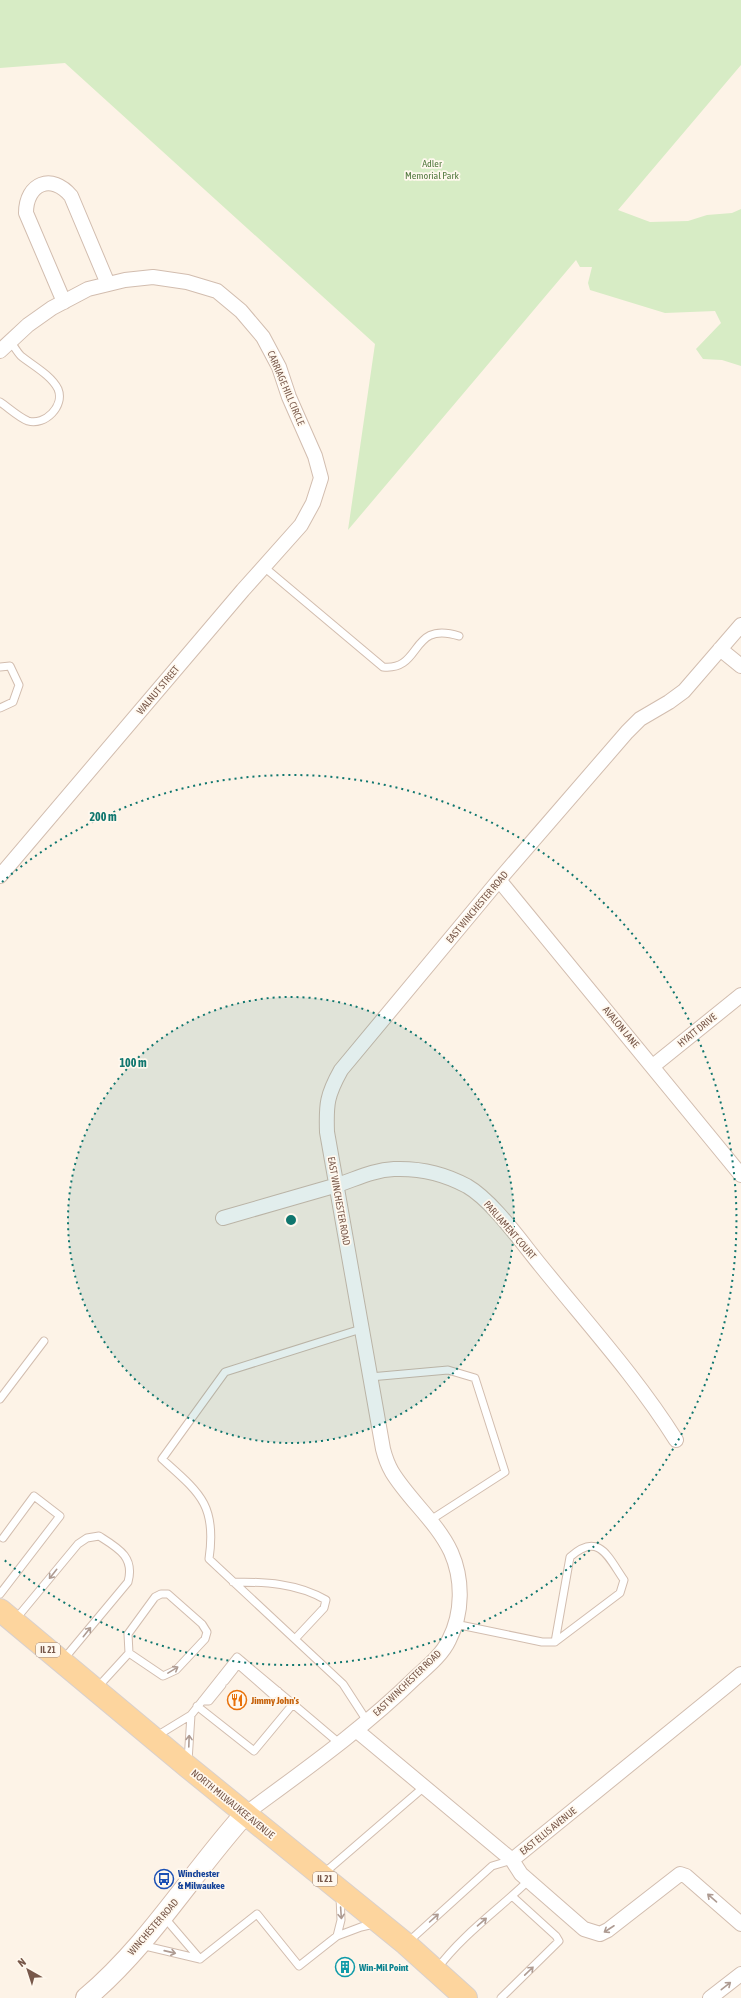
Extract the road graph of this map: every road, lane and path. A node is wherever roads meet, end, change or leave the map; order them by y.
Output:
1 (108, 284) junction
2 (64, 302) junction
3 (5, 346) edge
4 (0, 402) edge
5 (313, 502) joint
6 (264, 567) junction
7 (741, 625) edge
8 (458, 636) dead end
9 (720, 649) junction
10 (741, 666) edge
11 (0, 667) edge
12 (0, 708) edge
13 (0, 876) edge
14 (499, 880) junction
15 (741, 995) edge
16 (653, 1066) junction
17 (741, 1175) edge
18 (336, 1185) junction
19 (223, 1218) dead end
20 (361, 1329) junction
21 (44, 1341) dead end
22 (370, 1378) junction
23 (0, 1399) edge
24 (676, 1440) dead end
25 (430, 1520) junction
26 (3, 1538) dead end
27 (233, 1582) junction
28 (0, 1594) edge
29 (7, 1616) edge
30 (455, 1624) junction
31 (295, 1639) junction
32 (555, 1642) junction
33 (129, 1653) junction
34 (62, 1662) junction
35 (741, 1674) edge
36 (96, 1689) junction
37 (278, 1692) junction
38 (199, 1703) junction
39 (294, 1704) junction
40 (191, 1715) junction
41 (367, 1721) junction
42 (356, 1730) junction
43 (153, 1738) junction
44 (339, 1743) junction
45 (188, 1767) junction
46 (424, 1787) junction
47 (245, 1814) junction
48 (512, 1860) junction
49 (321, 1876) junction
50 (528, 1880) junction
51 (339, 1890) junction
52 (512, 1896) junction
53 (164, 1917) junction
54 (379, 1923) junction
55 (741, 1924) edge
56 (337, 1936) junction
57 (406, 1944) junction
58 (139, 1945) junction
59 (200, 1959) junction
60 (436, 1970) junction
61 (741, 1974) edge
62 (459, 1996) edge
63 (86, 1998) edge
64 (501, 1998) edge
65 (710, 1998) edge

1 - 2 street, CARRIAGE HILL CIRCLE
1 - 2 street
1 - 5 street, CARRIAGE HILL CIRCLE
2 - 3 street, CARRIAGE HILL CIRCLE
3 - 4 lane
5 - 6 street, WALNUT STREET
6 - 8 lane
6 - 13 street, WALNUT STREET
7 - 9 street, EAST WINCHESTER ROAD
9 - 10 street
9 - 14 street, EAST WINCHESTER ROAD
11 - 12 lane
14 - 16 street, AVALON LANE
14 - 18 street, EAST WINCHESTER ROAD
15 - 16 street, HYATT DRIVE
16 - 17 street, AVALON LANE
18 - 19 street, PARLIAMENT COURT
18 - 20 street, EAST WINCHESTER ROAD
18 - 24 street, PARLIAMENT COURT
20 - 22 street, EAST WINCHESTER ROAD
20 - 27 lane
21 - 23 lane
22 - 25 street, EAST WINCHESTER ROAD
22 - 25 lane
25 - 30 street, EAST WINCHESTER ROAD
26 - 28 lane
27 - 31 lane
27 - 31 lane
29 - 34 main road, NORTH MILWAUKEE AVENUE / IL 21
34 -> 29 lane
30 - 32 lane
30 - 41 street, EAST WINCHESTER ROAD
31 - 41 lane
32 - 32 lane
33 -> 33 lane
33 - 36 lane
34 - 36 main road, NORTH MILWAUKEE AVENUE / IL 21
35 - 48 street, EAST ELLIS AVENUE
36 - 43 main road, NORTH MILWAUKEE AVENUE / IL 21
37 - 38 lane
37 - 38 lane
37 - 39 lane
38 - 39 lane
38 - 40 lane
39 - 44 lane
40 - 43 lane
45 -> 40 lane
41 - 42 street, EAST WINCHESTER ROAD
42 - 44 street, EAST WINCHESTER ROAD
42 - 46 street, EAST ELLIS AVENUE
43 - 45 main road, NORTH MILWAUKEE AVENUE / IL 21
44 - 47 street, EAST WINCHESTER ROAD
45 - 47 main road, NORTH MILWAUKEE AVENUE / IL 21
46 - 48 street, EAST ELLIS AVENUE
46 - 49 lane
47 - 49 main road, NORTH MILWAUKEE AVENUE / IL 21
47 - 53 main road, WINCHESTER ROAD
48 - 50 street
57 -> 48 lane
49 - 51 main road, NORTH MILWAUKEE AVENUE / IL 21
50 - 52 lane
55 -> 50 street
51 - 54 main road, NORTH MILWAUKEE AVENUE / IL 21
51 -> 56 lane
60 -> 52 lane
64 -> 52 lane
53 - 58 main road, WINCHESTER ROAD
53 - 59 lane
54 - 56 lane
54 - 57 main road, NORTH MILWAUKEE AVENUE / IL 21
56 - 59 lane
57 - 60 main road, NORTH MILWAUKEE AVENUE / IL 21
58 -> 59 lane
58 - 63 main road, WINCHESTER ROAD
60 - 62 main road, NORTH MILWAUKEE AVENUE / IL 21
65 -> 61 street

